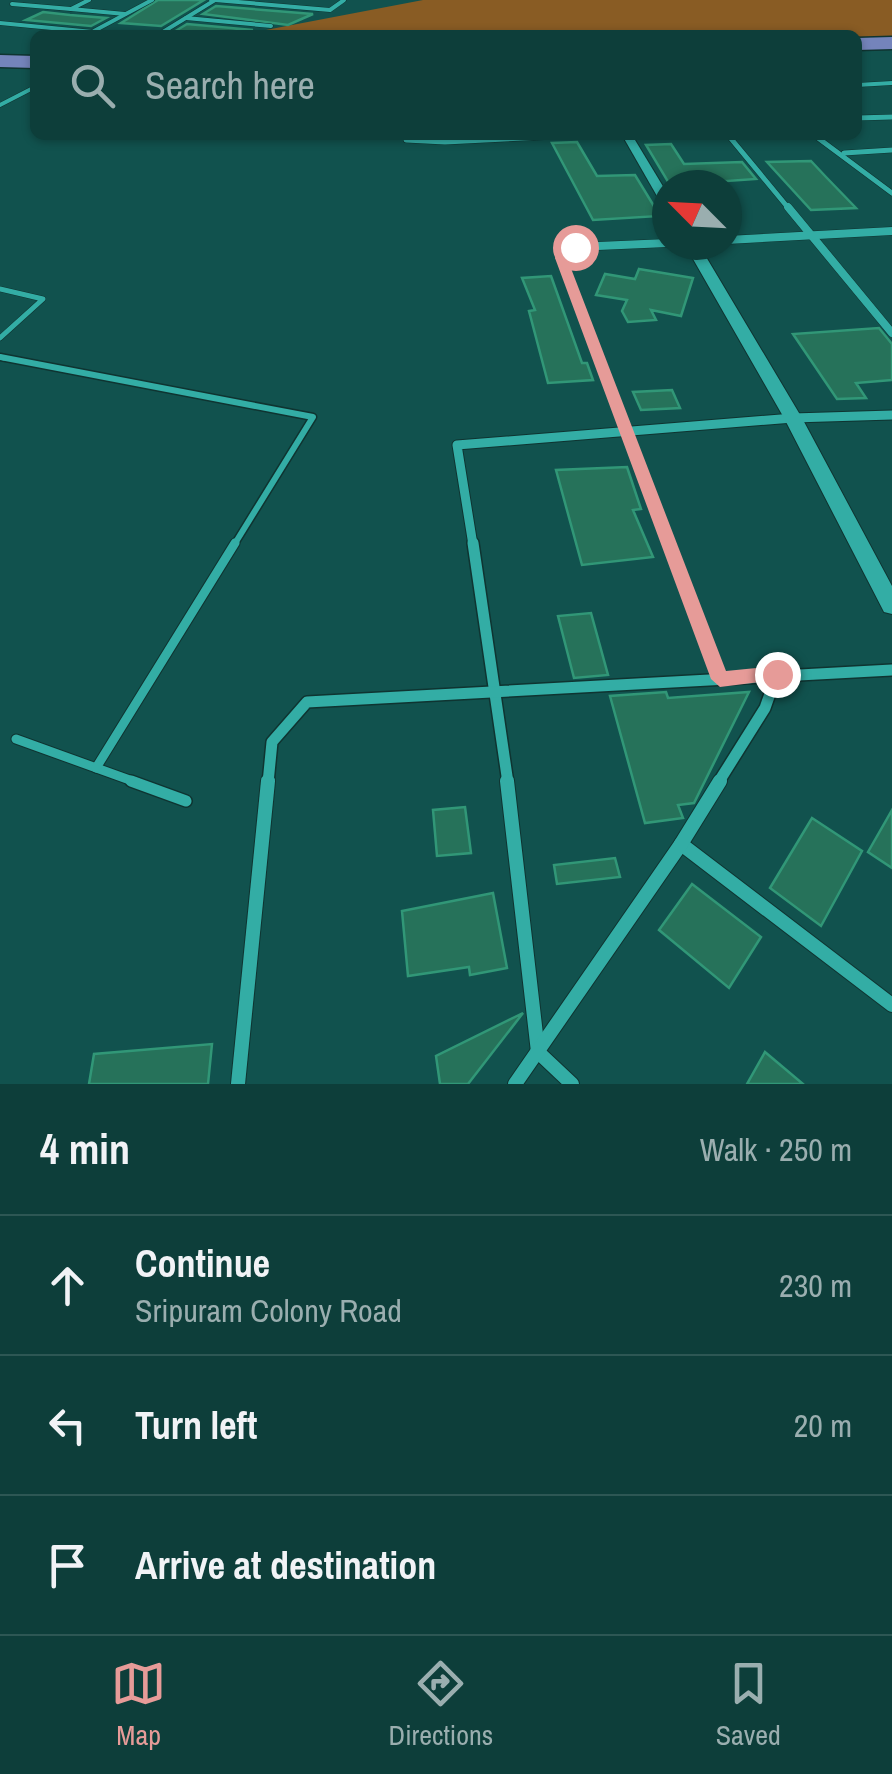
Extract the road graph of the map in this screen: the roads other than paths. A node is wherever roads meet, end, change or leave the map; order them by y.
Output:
1 (21, 0) edge
2 (89, 0) edge
3 (152, 0) edge
4 (213, 0) edge
5 (282, 0) edge
6 (344, 0) edge
7 (12, 4) junction
8 (274, 5) junction
9 (71, 9) junction
10 (0, 10) edge
11 (125, 14) junction
12 (186, 18) junction
13 (0, 22) edge
14 (271, 26) dead end
15 (74, 30) edge
16 (97, 30) edge
17 (166, 30) edge
18 (892, 43) edge
19 (862, 44) edge
20 (862, 52) edge
21 (892, 52) edge
22 (0, 64) edge
23 (30, 66) edge
24 (892, 83) edge
25 (862, 84) edge
26 (30, 90) edge
27 (0, 96) edge
28 (14, 98) junction
29 (0, 105) edge
30 (892, 117) edge
31 (862, 118) edge
32 (406, 140) edge
33 (470, 140) edge
34 (630, 140) edge
35 (732, 140) edge
36 (822, 140) edge
37 (892, 150) edge
38 (843, 153) junction
39 (652, 177) edge
40 (890, 189) edge
41 (892, 231) edge
42 (812, 235) junction
43 (742, 239) edge
44 (652, 243) edge
45 (701, 260) edge
46 (0, 290) edge
47 (892, 332) edge
48 (0, 338) edge
49 (0, 358) edge
50 (892, 415) edge
51 (794, 418) junction
52 (628, 431) junction
53 (892, 606) edge
54 (892, 670) edge
55 (777, 674) junction
56 (720, 679) junction
57 (497, 690) junction
58 (16, 739) dead end
59 (96, 768) junction
60 (186, 802) dead end
61 (681, 844) junction
62 (892, 1006) edge
63 (538, 1052) junction
64 (238, 1084) edge
65 (516, 1084) edge
66 (572, 1084) edge

1 - 7 street
2 - 9 street
3 - 11 street
4 - 8 street
4 - 12 street
5 - 8 street
6 - 8 street
7 - 9 street
7 - 10 street
9 - 11 street
11 - 16 street
12 - 14 street
12 - 17 street
13 - 15 street
18 - 19 main road
20 - 21 main road
22 - 23 main road
24 - 25 street
26 - 28 lane
27 - 28 lane
28 - 29 lane
30 - 31 street
32 - 33 street
34 - 39 street
35 - 42 street
36 - 38 street
37 - 38 street
38 - 40 street
41 - 42 street
42 - 43 street
42 - 47 street
44 - 52 street
45 - 51 street
46 - 48 lane
49 - 59 lane
50 - 51 street
51 - 52 street
51 - 53 street
52 - 56 street
52 - 57 street
54 - 55 street
55 - 56 street
55 - 61 street
56 - 57 street
57 - 63 street
57 - 64 street
58 - 59 lane
59 - 60 lane
61 - 62 street
61 - 63 street
63 - 65 street
63 - 66 street

